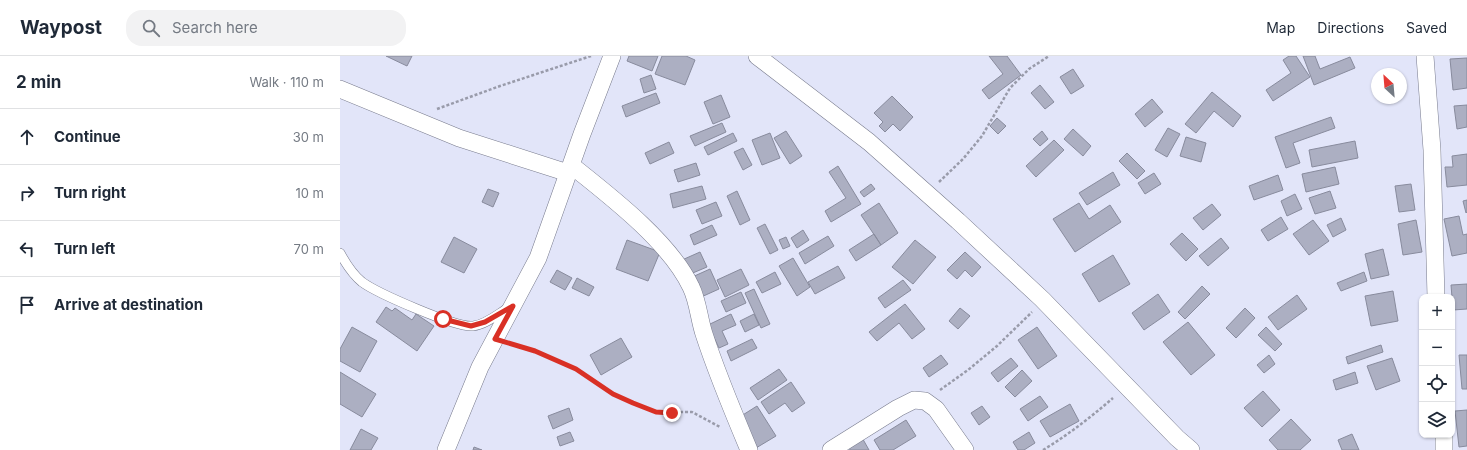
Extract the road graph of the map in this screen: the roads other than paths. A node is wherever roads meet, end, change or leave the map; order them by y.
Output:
1 (612, 56) edge
2 (756, 56) edge
3 (1425, 56) edge
4 (340, 89) edge
5 (570, 169) junction
6 (340, 253) edge
7 (1436, 294) edge
8 (513, 306) junction
9 (1444, 438) edge
10 (446, 450) edge
11 (749, 450) edge
12 (831, 450) edge
13 (965, 450) edge
14 (1191, 450) edge
15 (1444, 450) edge

1 - 5 street
2 - 14 street
3 - 7 street
4 - 5 street
5 - 8 street
5 - 11 street
6 - 8 lane
8 - 10 street
9 - 15 street
12 - 13 street

